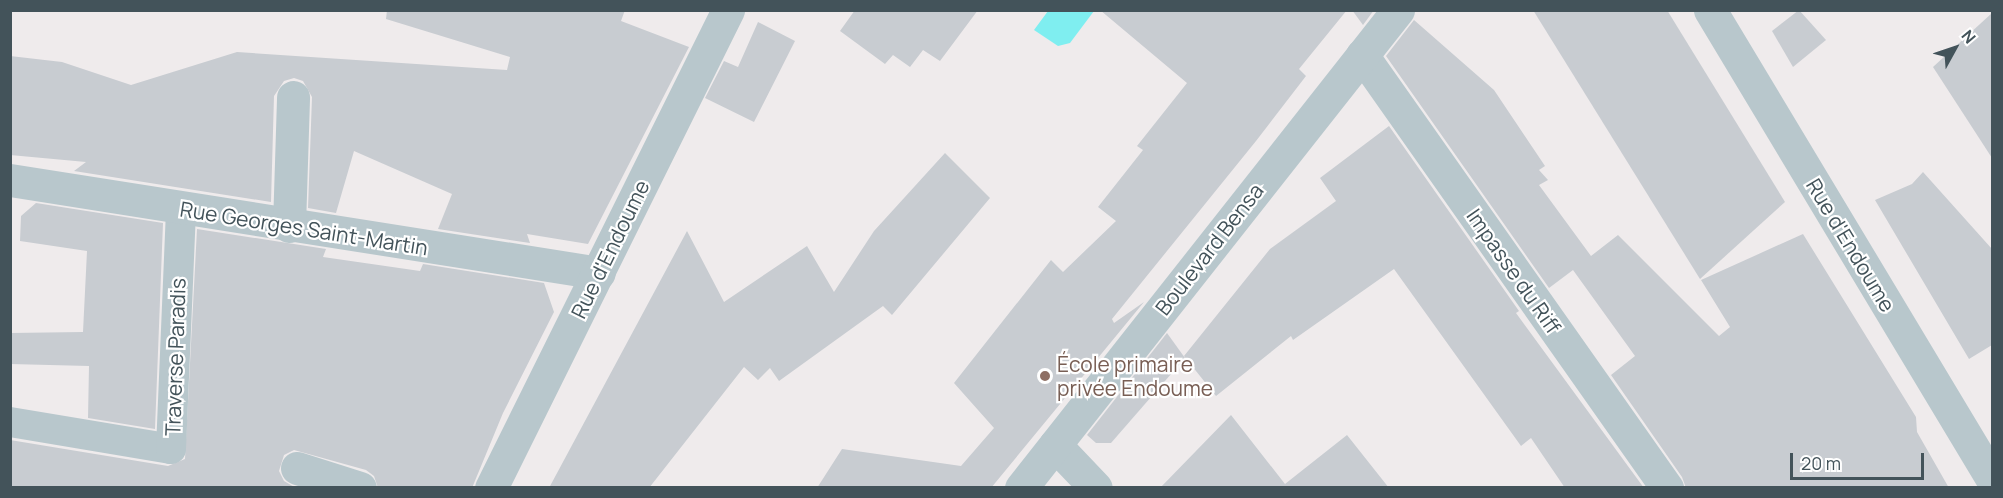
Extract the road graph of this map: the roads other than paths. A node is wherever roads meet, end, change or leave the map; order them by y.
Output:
1 (729, 10) edge
2 (1398, 10) edge
3 (1710, 10) edge
4 (1362, 56) junction
5 (292, 97) dead end
6 (10, 180) edge
7 (181, 209) junction
8 (289, 226) junction
9 (598, 273) junction
10 (10, 422) edge
11 (1055, 445) junction
12 (297, 468) dead end
13 (1992, 479) edge
14 (360, 488) edge
15 (490, 488) edge
16 (1021, 488) edge
17 (1096, 488) edge
18 (1667, 488) edge

1 - 9 street, Rue d'Endoume
2 - 4 street, Boulevard Bensa
3 - 13 street, Rue d'Endoume
4 - 11 street, Boulevard Bensa
4 - 18 street, Impasse du Riff
5 - 8 street
6 - 7 street, Rue Georges Saint-Martin
7 - 8 street, Rue Georges Saint-Martin
7 - 10 street, Traverse Paradis
8 - 9 street, Rue Georges Saint-Martin
9 - 15 street, Rue d'Endoume
11 - 16 street, Boulevard Bensa
11 - 17 street
12 - 14 street

